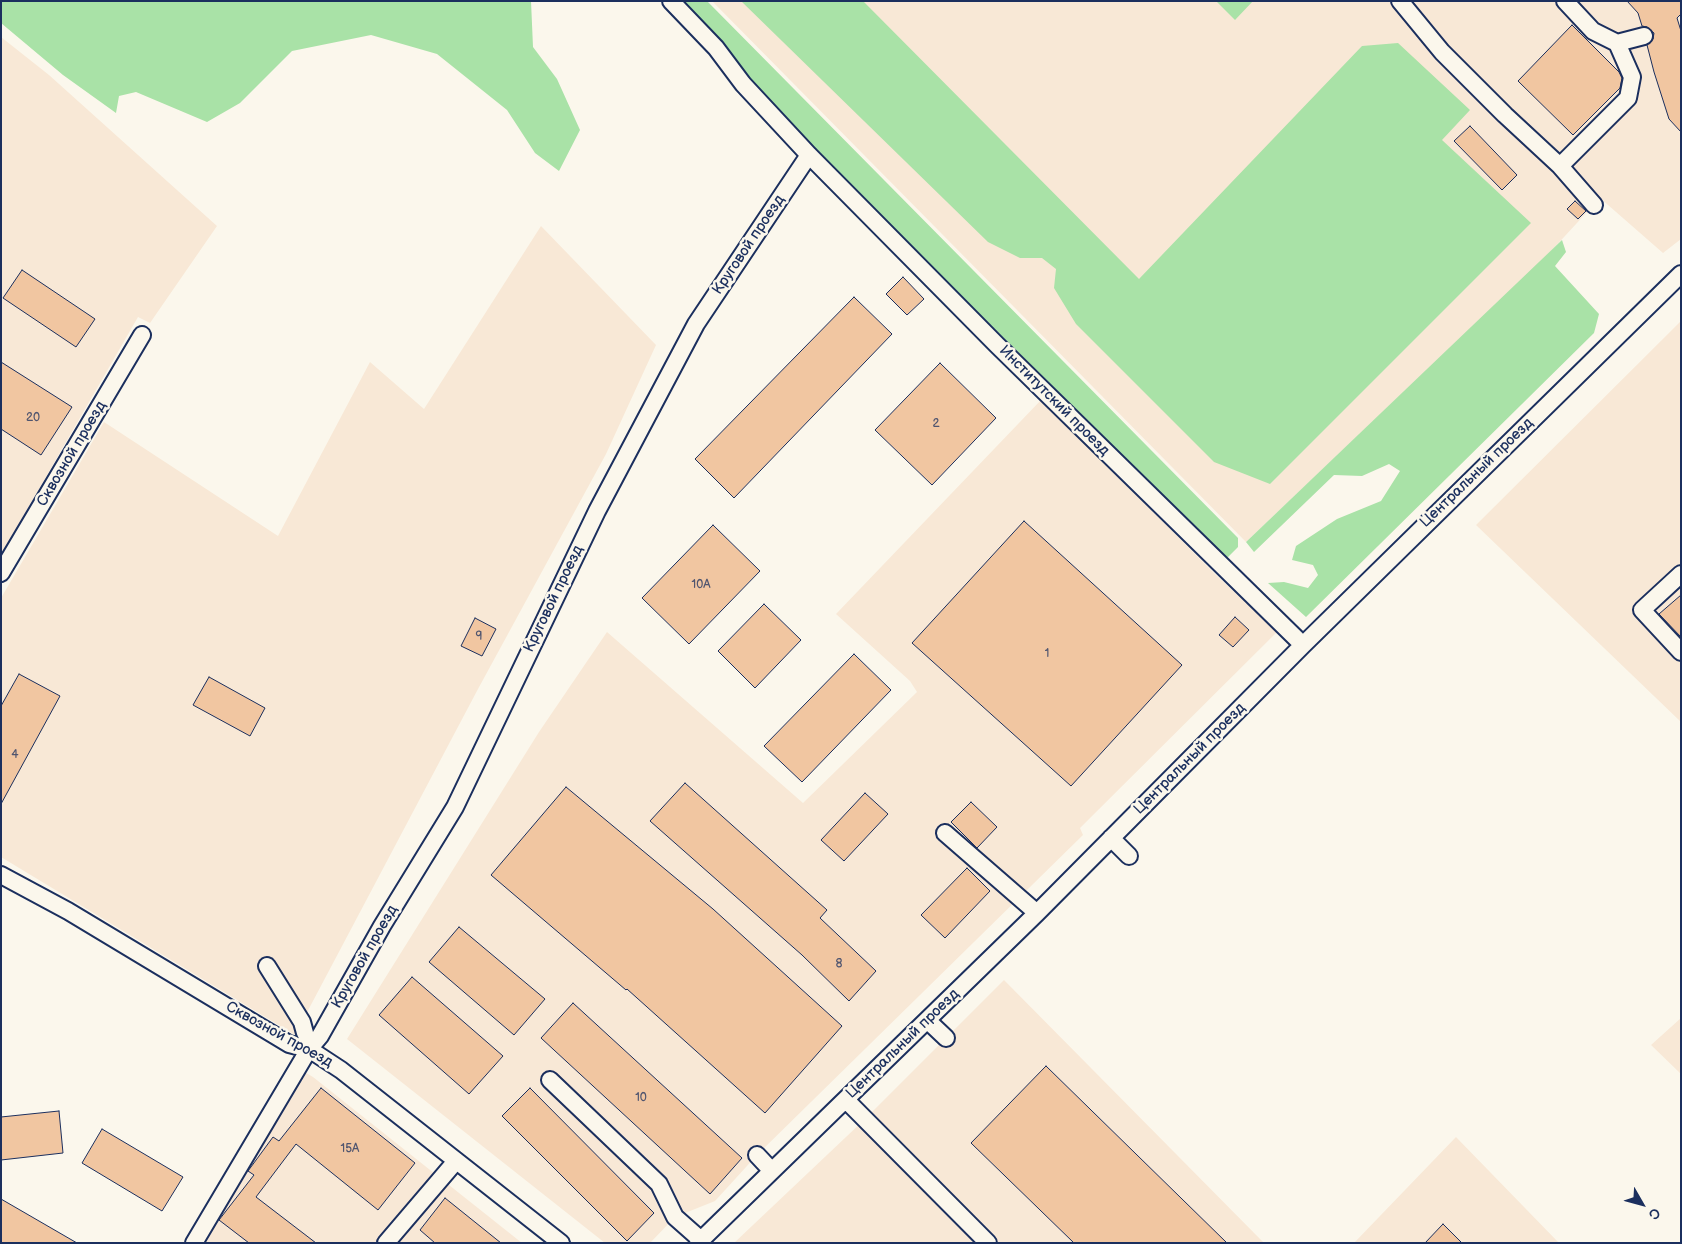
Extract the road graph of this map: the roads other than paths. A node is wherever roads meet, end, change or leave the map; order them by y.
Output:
1 (671, 1) edge
2 (1400, 1) edge
3 (1565, 1) edge
4 (1644, 36) dead end
5 (1617, 43) junction
6 (809, 154) junction
7 (1560, 166) junction
8 (1594, 205) dead end
9 (1681, 274) edge
10 (142, 335) dead end
11 (1, 573) edge
12 (1681, 574) edge
13 (1302, 645) junction
14 (1681, 652) edge
15 (945, 833) dead end
16 (1111, 838) junction
17 (1129, 856) dead end
18 (1, 876) edge
19 (1037, 912) junction
20 (267, 966) dead end
21 (927, 1020) junction
22 (946, 1038) dead end
23 (307, 1041) junction
24 (550, 1080) dead end
25 (846, 1100) junction
26 (757, 1155) dead end
27 (456, 1161) junction
28 (772, 1171) junction
29 (700, 1242) edge
30 (194, 1243) edge
31 (386, 1243) edge
32 (561, 1243) edge
33 (988, 1243) edge

1 - 6 street, Институтский проезд
2 - 7 street
3 - 5 street
4 - 5 street
5 - 7 street
6 - 13 street, Институтский проезд
6 - 23 street, Круговой проезд
7 - 8 street
9 - 13 street, Центральный проезд
10 - 11 street, Сквозной проезд
12 - 14 street
13 - 16 street, Центральный проезд
15 - 19 street
16 - 17 street
16 - 19 street, Центральный проезд
18 - 23 street, Сквозной проезд
19 - 21 street, Центральный проезд
20 - 23 street
21 - 22 street
21 - 25 street, Центральный проезд
23 - 27 street, Сквозной проезд
23 - 30 street, Круговой проезд
24 - 29 street
25 - 28 street, Центральный проезд
25 - 33 street
26 - 28 street
27 - 31 street
27 - 32 street, Сквозной проезд
28 - 29 street, Центральный проезд

